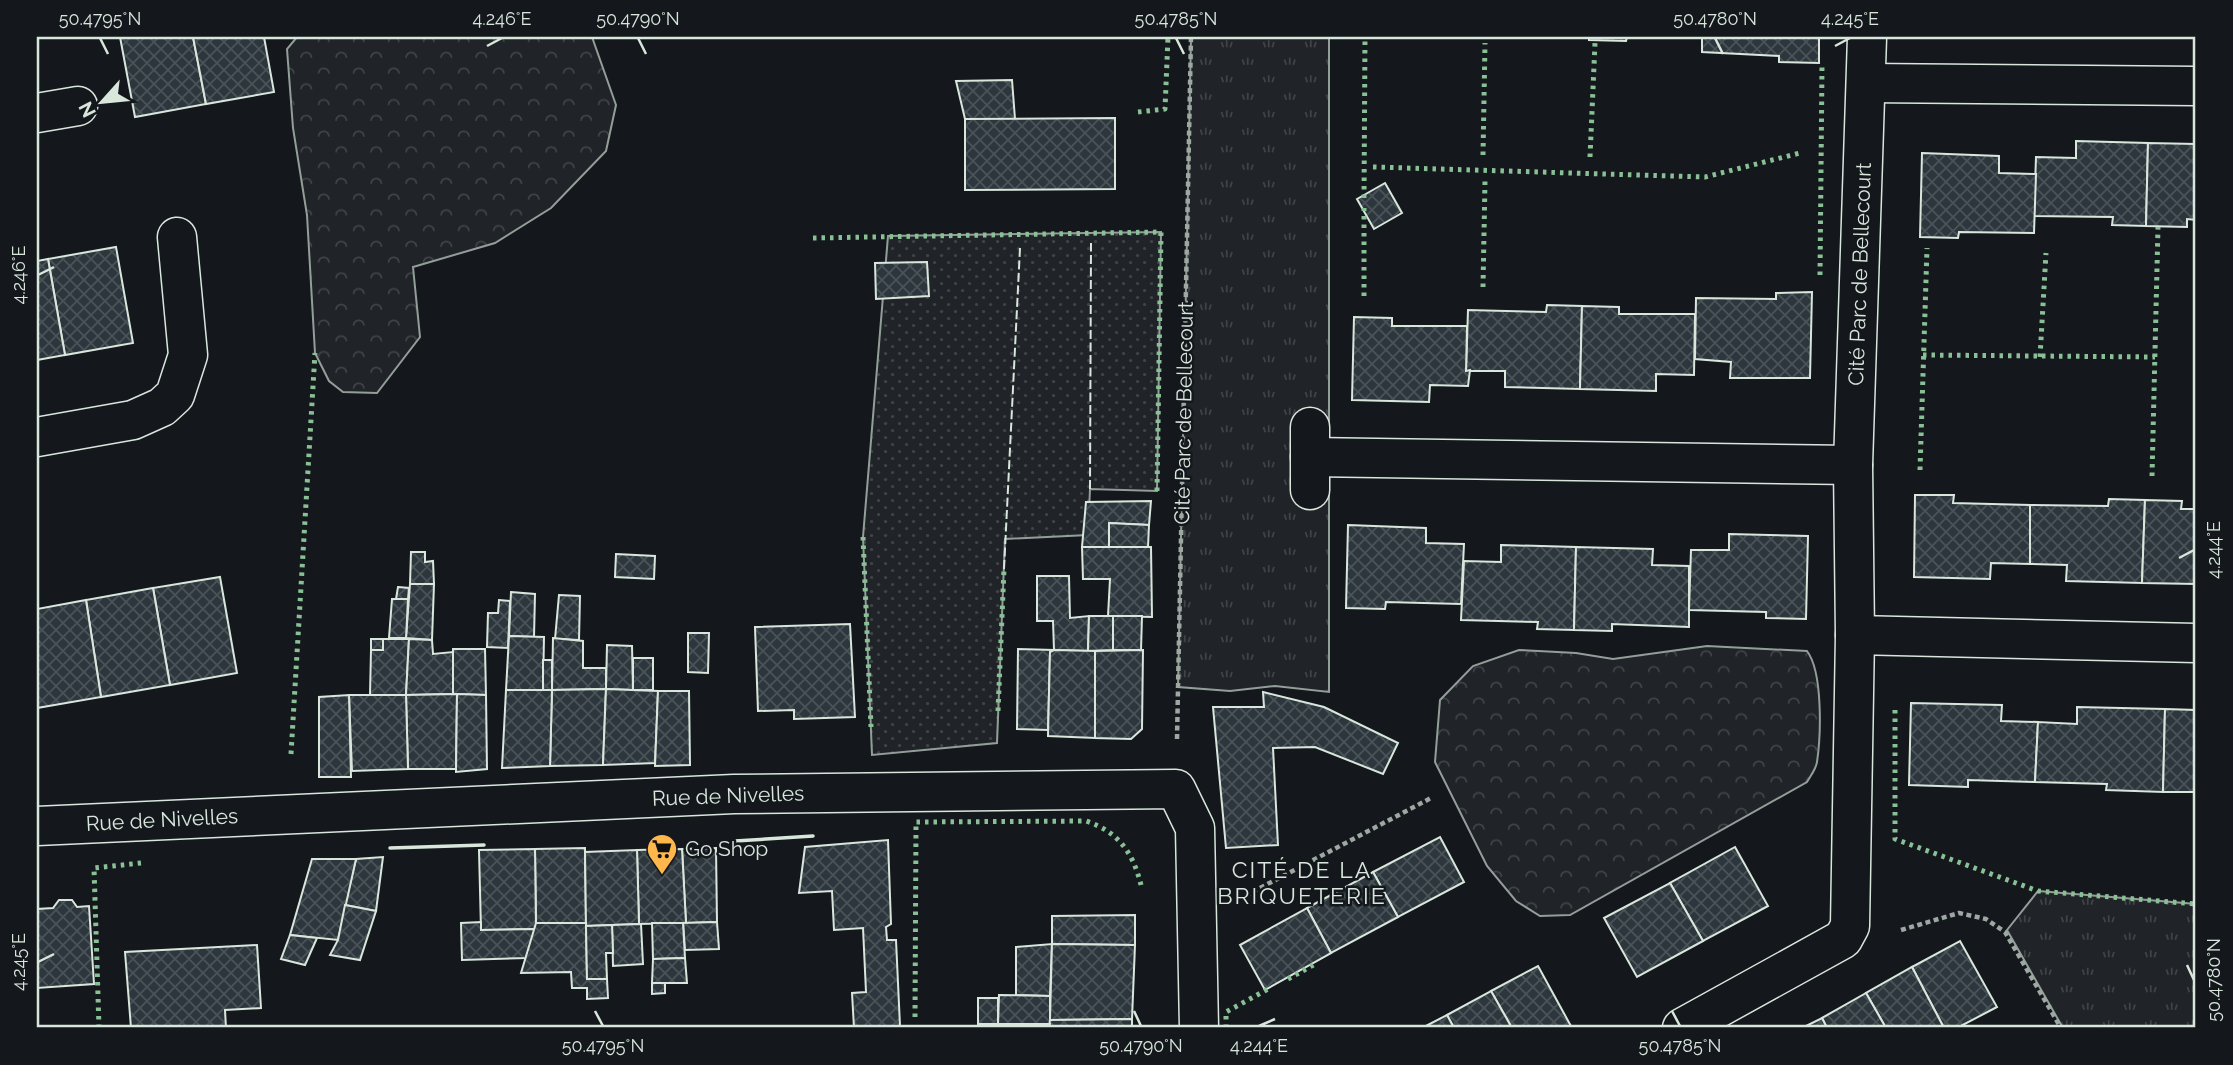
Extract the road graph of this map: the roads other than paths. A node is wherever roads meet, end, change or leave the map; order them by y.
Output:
1 (1867, 37) edge
2 (1866, 83) junction
3 (2196, 86) edge
4 (78, 106) dead end
5 (37, 113) edge
6 (177, 237) dead end
7 (37, 438) edge
8 (1310, 458) dead end
9 (1853, 465) junction
10 (1855, 635) junction
11 (2196, 643) edge
12 (37, 826) edge
13 (1199, 1028) edge
14 (1682, 1028) edge

1 - 2 street, Cité Parc de Bellecourt
2 - 3 street
2 - 9 street, Cité Parc de Bellecourt
4 - 5 street
6 - 7 street
8 - 9 street
9 - 10 street, Cité Parc de Bellecourt
10 - 11 street
10 - 14 street, Cité Parc de Bellecourt
12 - 13 street, Rue de Nivelles

